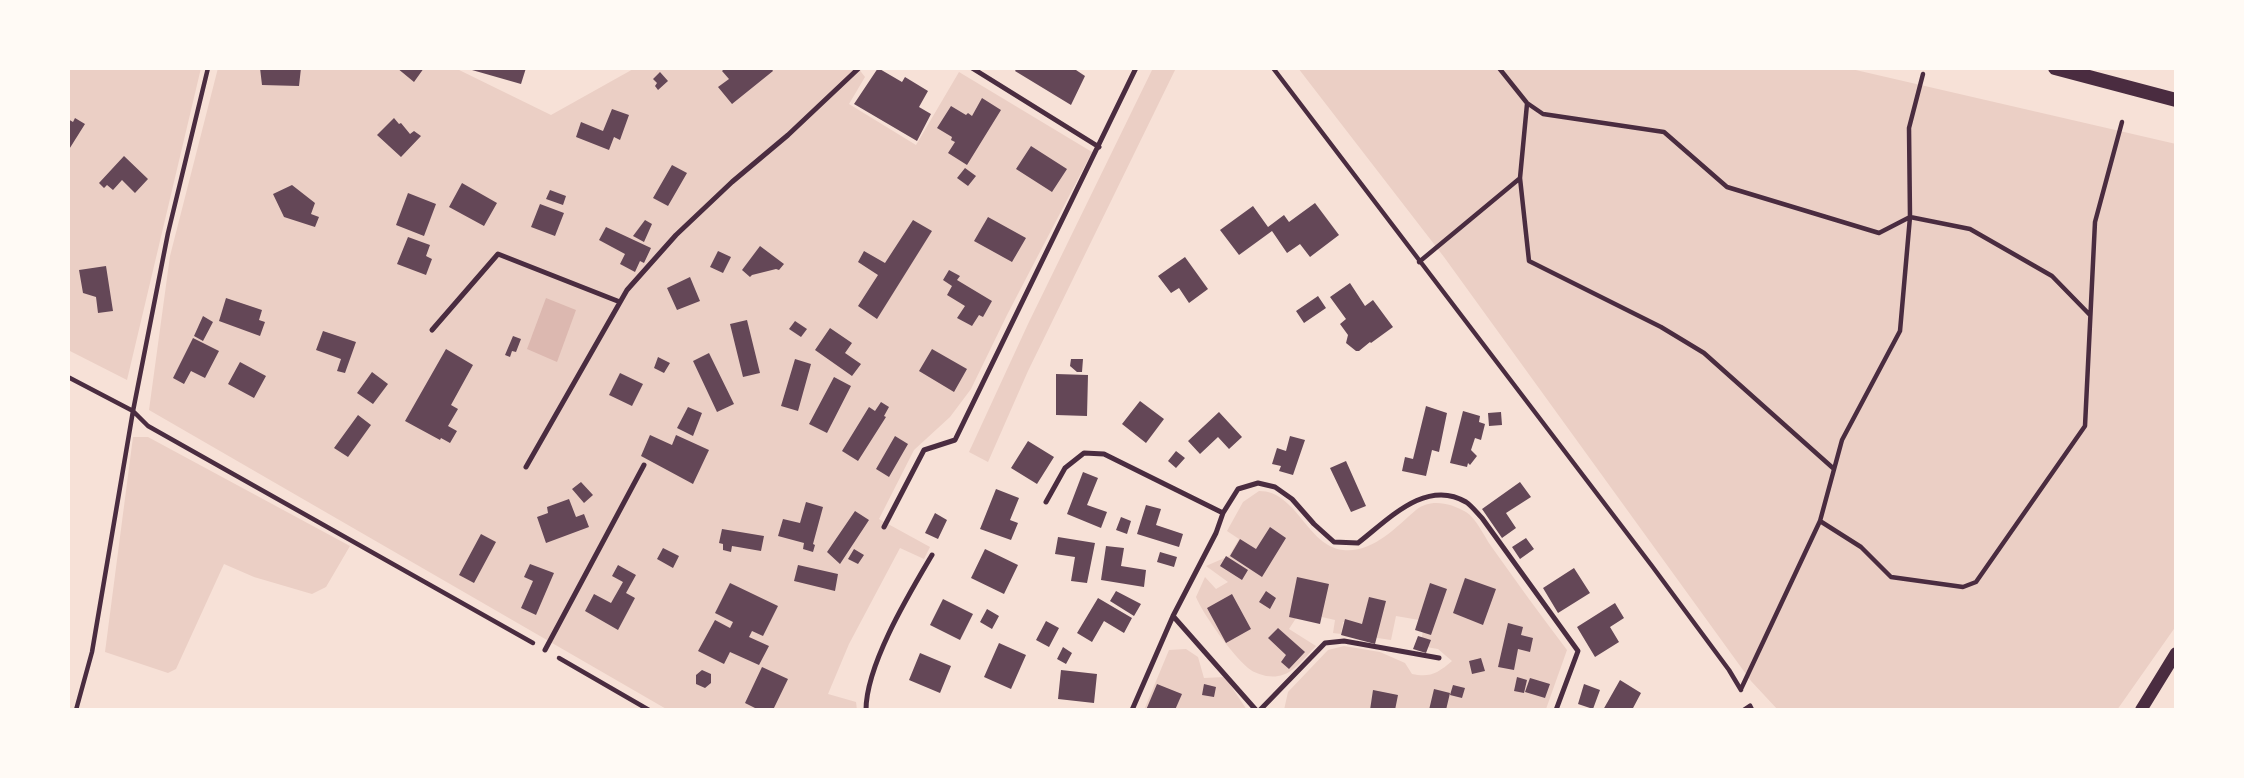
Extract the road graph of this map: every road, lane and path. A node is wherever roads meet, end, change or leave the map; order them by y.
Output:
1 (208, 68) edge
2 (859, 68) edge
3 (972, 68) edge
4 (1136, 68) edge
5 (1273, 68) edge
6 (1499, 68) edge
7 (2055, 68) edge
8 (1923, 74) dead end
9 (2176, 100) edge
10 (1527, 103) junction
11 (2122, 122) dead end
12 (1099, 147) junction
13 (1520, 178) junction
14 (1910, 216) junction
15 (1419, 262) junction
16 (620, 302) junction
17 (2090, 314) junction
18 (432, 330) dead end
19 (68, 377) edge
20 (133, 411) junction
21 (643, 465) dead end
22 (526, 467) dead end
23 (1835, 469) junction
24 (1046, 502) dead end
25 (1223, 513) junction
26 (1820, 521) junction
27 (884, 527) dead end
28 (932, 555) dead end
29 (1173, 616) junction
30 (545, 650) junction
31 (2176, 653) edge
32 (1438, 658) dead end
33 (2142, 706) edge
34 (76, 710) edge
35 (649, 710) edge
36 (866, 710) edge
37 (1132, 710) edge
38 (1258, 710) edge
39 (1556, 710) edge

1 - 20 path
2 - 16 lane
3 - 12 lane
4 - 12 lane
5 - 15 path
6 - 10 path
7 - 9 main road
8 - 14 path
10 - 13 path
10 - 14 path
11 - 17 path
12 - 27 lane
13 - 15 path
13 - 23 path
14 - 17 path
14 - 23 path
15 - 26 path
16 - 18 lane
16 - 22 lane
17 - 26 path
19 - 20 path
20 - 30 path
20 - 34 path
21 - 30 lane
23 - 26 path
24 - 25 lane
25 - 29 lane
25 - 39 lane
28 - 36 lane
29 - 37 lane
29 - 38 lane
30 - 35 path
31 - 33 street
32 - 38 lane

